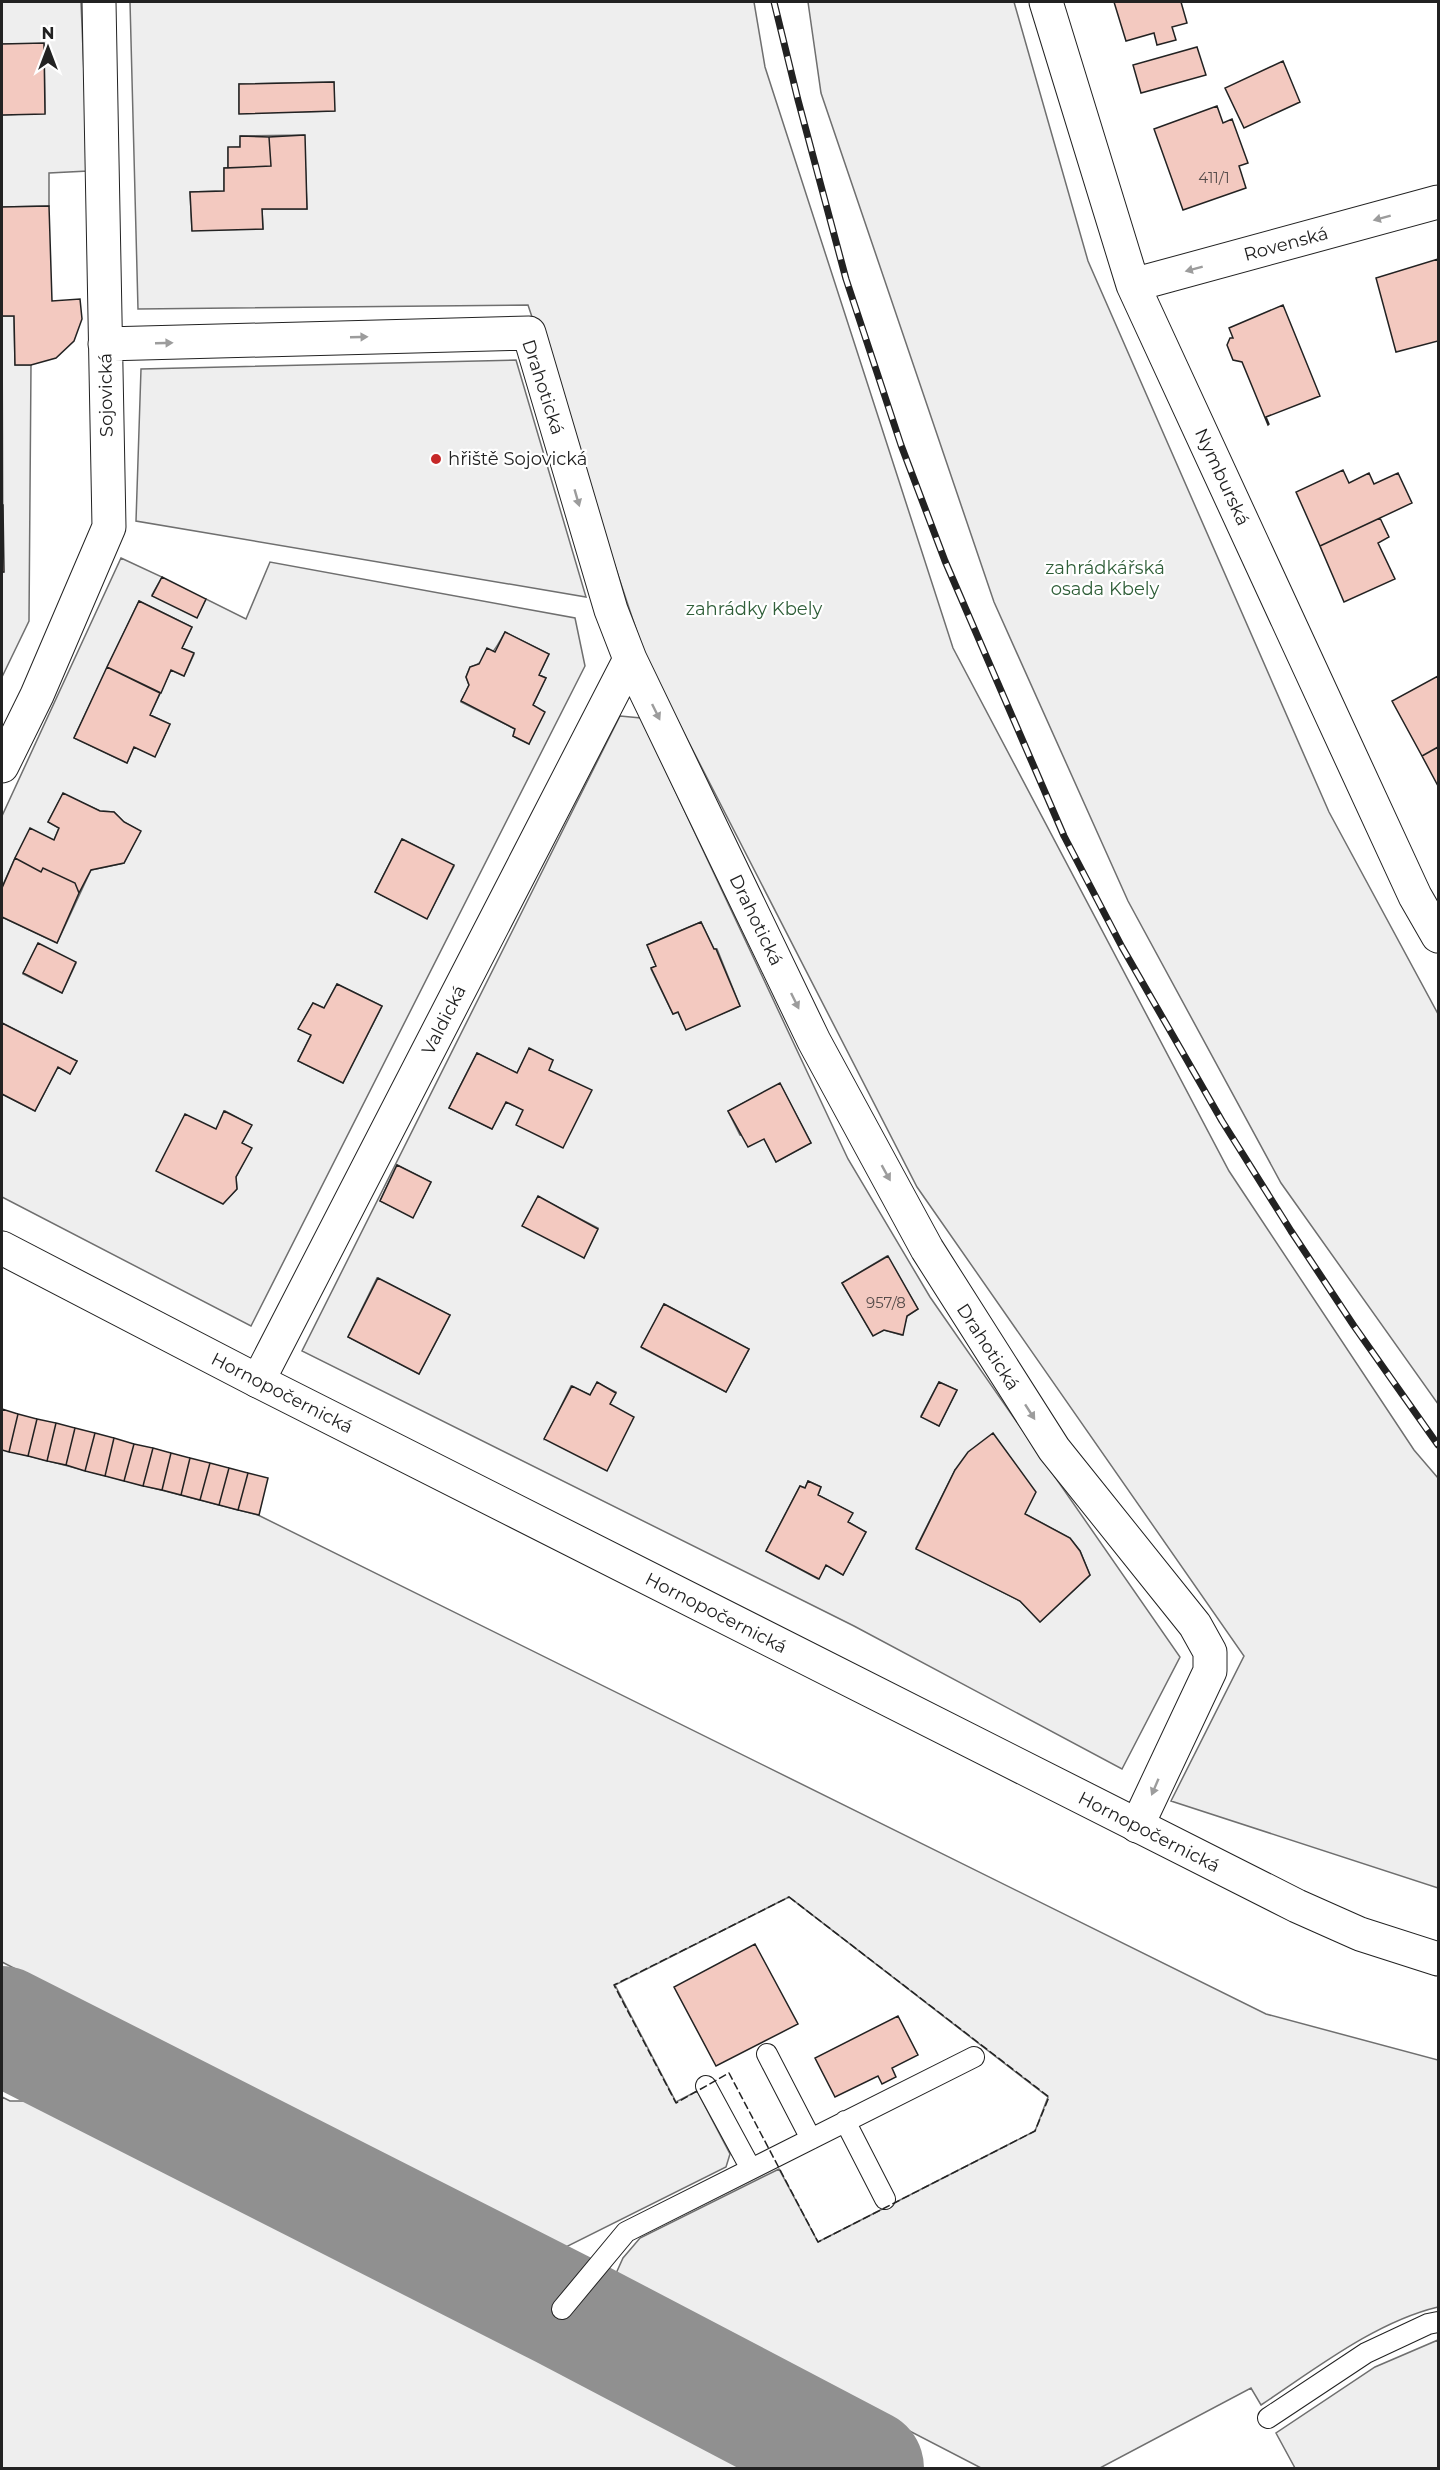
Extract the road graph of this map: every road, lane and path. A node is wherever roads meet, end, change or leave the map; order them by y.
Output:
1 (99, 2) edge
2 (1046, 2) edge
3 (1438, 202) edge
4 (1133, 285) junction
5 (105, 344) junction
6 (630, 659) junction
7 (2, 766) edge
8 (1438, 936) edge
9 (2, 1248) edge
10 (258, 1381) junction
11 (1137, 1826) junction
12 (1438, 1959) edge
13 (767, 2054) dead end
14 (974, 2057) dead end
15 (706, 2086) dead end
16 (845, 2121) junction
17 (811, 2139) junction
18 (751, 2169) junction
19 (885, 2199) dead end
20 (562, 2309) dead end
21 (1438, 2322) edge
22 (1268, 2418) dead end

1 - 5 street, Sojovická
2 - 4 street, Nymburská
3 -> 4 street, Rovenská
4 - 8 street, Nymburská
5 -> 6 street, Drahotická
5 - 7 street, Sojovická
6 - 10 street, Valdická
6 -> 11 street, Drahotická
9 - 10 street, Hornopočernická
10 - 11 street, Hornopočernická
11 - 12 street, Hornopočernická
13 - 17 lane
14 - 16 lane
15 - 18 lane
16 - 17 lane
16 - 19 lane
17 - 18 lane
18 - 20 lane
21 - 22 lane

